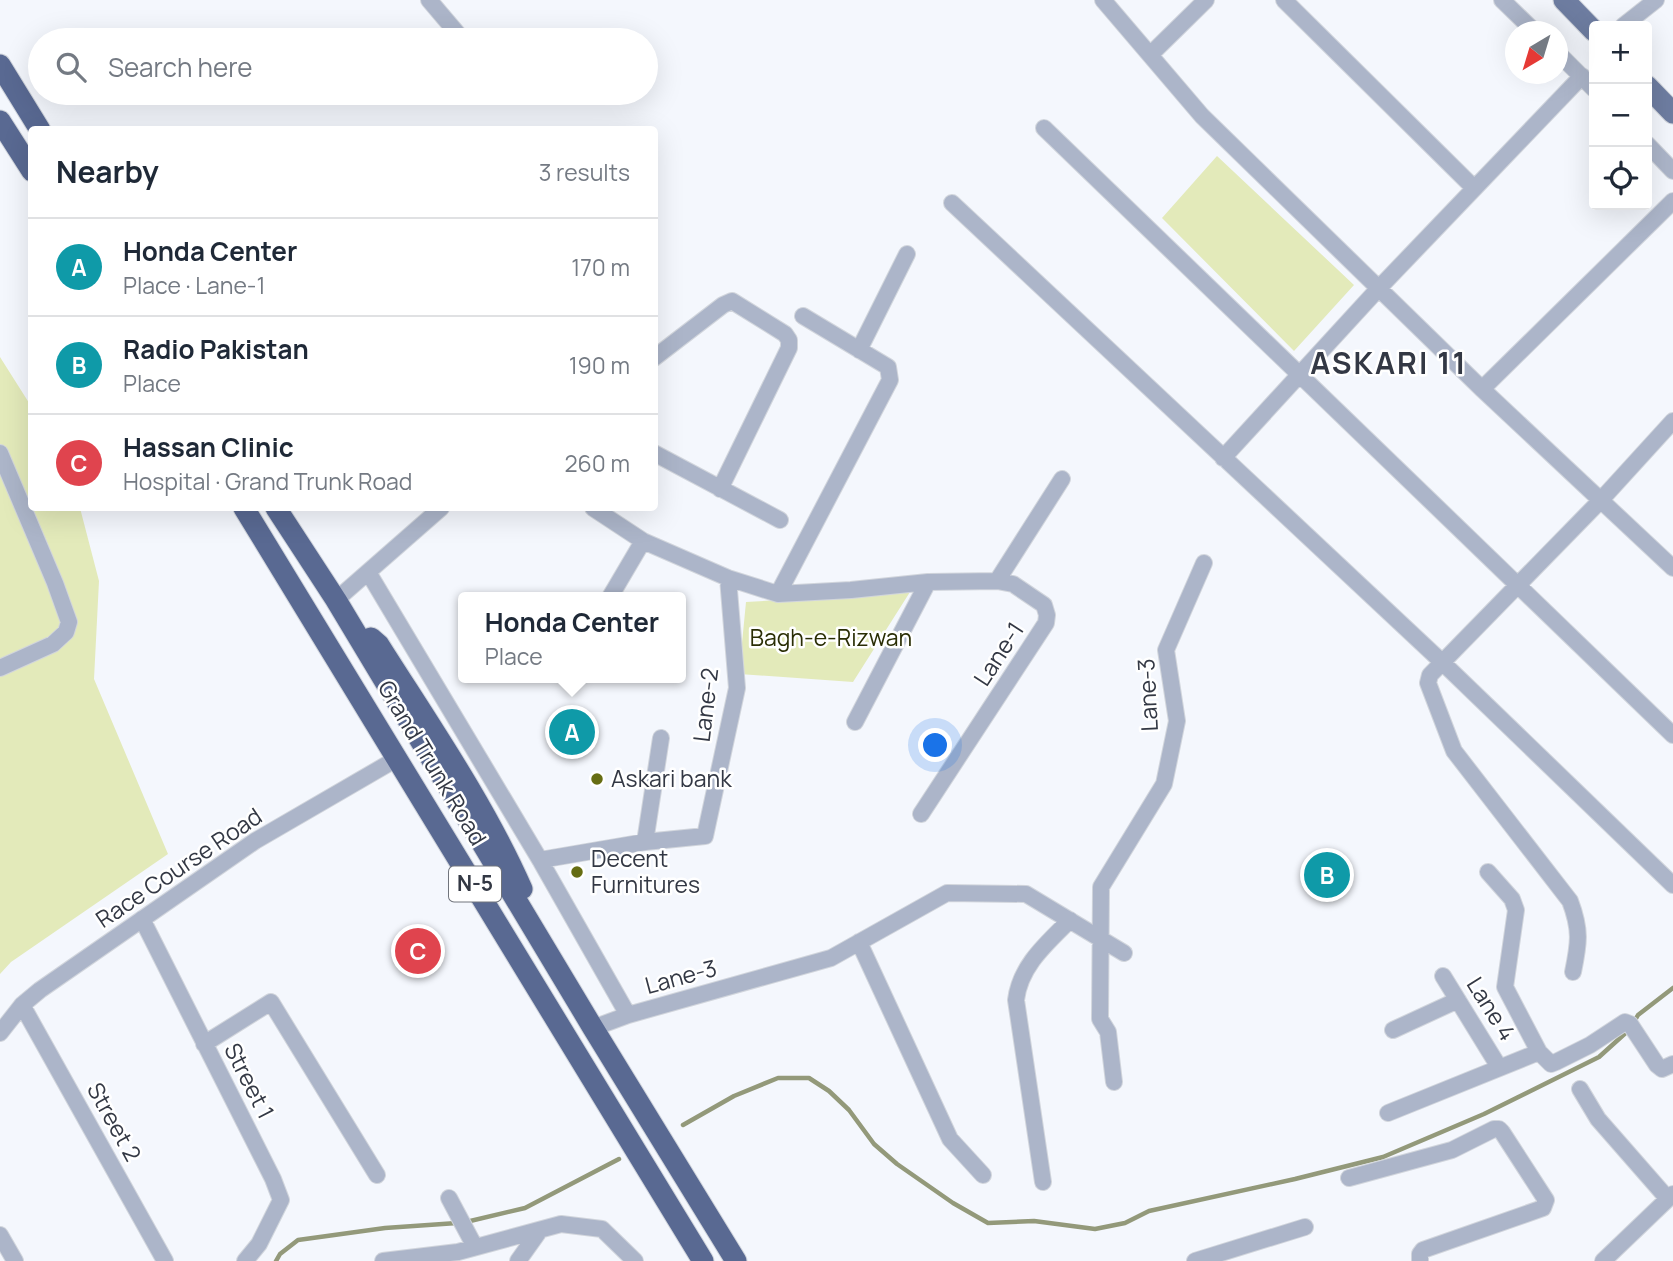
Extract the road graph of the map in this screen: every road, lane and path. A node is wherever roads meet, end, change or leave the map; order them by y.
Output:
1 (429, 0) edge
2 (1103, 0) edge
3 (1206, 0) edge
4 (1284, 0) edge
5 (1502, 0) edge
6 (1564, 0) edge
7 (1656, 0) edge
8 (1524, 21) edge
9 (1629, 21) edge
10 (1589, 26) edge
11 (453, 28) edge
12 (1150, 55) junction
13 (1568, 63) edge
14 (0, 65) edge
15 (1582, 76) junction
16 (1589, 84) edge
17 (1652, 91) edge
18 (1673, 113) edge
19 (38, 126) edge
20 (3, 128) edge
21 (1044, 128) dead end
22 (1650, 147) edge
23 (28, 165) edge
24 (1673, 171) edge
25 (1474, 188) junction
26 (1673, 201) edge
27 (952, 203) dead end
28 (907, 254) dead end
29 (1378, 288) junction
30 (803, 316) dead end
31 (859, 350) junction
32 (658, 355) edge
33 (1299, 377) junction
34 (1482, 389) junction
35 (1673, 421) edge
36 (0, 453) edge
37 (658, 455) edge
38 (1223, 458) junction
39 (1062, 479) dead end
40 (720, 489) junction
41 (1600, 500) junction
42 (246, 511) edge
43 (278, 511) edge
44 (438, 511) edge
45 (598, 511) edge
46 (780, 520) dead end
47 (643, 541) junction
48 (1204, 563) dead end
49 (1673, 568) edge
50 (368, 572) junction
51 (728, 578) junction
52 (997, 581) junction
53 (928, 582) junction
54 (1518, 586) junction
55 (613, 592) edge
56 (778, 594) junction
57 (336, 600) junction
58 (1443, 663) junction
59 (0, 668) edge
60 (855, 722) dead end
61 (1673, 735) edge
62 (661, 738) dead end
63 (421, 743) junction
64 (398, 758) junction
65 (921, 814) dead end
66 (645, 842) junction
67 (540, 860) junction
68 (1488, 872) dead end
69 (1673, 885) edge
70 (142, 919) junction
71 (1070, 920) junction
72 (1100, 939) junction
73 (859, 942) junction
74 (1124, 953) dead end
75 (558, 971) junction
76 (1573, 972) dead end
77 (1443, 976) dead end
78 (1458, 1000) junction
79 (23, 1005) junction
80 (628, 1014) junction
81 (593, 1028) junction
82 (1393, 1030) dead end
83 (0, 1033) edge
84 (204, 1044) junction
85 (1539, 1052) junction
86 (1673, 1064) edge
87 (1499, 1067) junction
88 (1114, 1082) dead end
89 (1580, 1089) dead end
90 (1388, 1113) dead end
91 (377, 1175) dead end
92 (984, 1175) dead end
93 (1349, 1178) dead end
94 (1042, 1182) dead end
95 (1670, 1196) edge
96 (449, 1198) dead end
97 (1305, 1227) dead end
98 (540, 1230) junction
99 (0, 1235) edge
100 (475, 1247) junction
101 (1223, 1257) edge
102 (15, 1261) edge
103 (166, 1261) edge
104 (244, 1261) edge
105 (383, 1261) edge
106 (518, 1261) edge
107 (635, 1261) edge
108 (704, 1261) edge
109 (736, 1261) edge
110 (1195, 1261) edge
111 (1420, 1261) edge
112 (1603, 1261) edge

1 - 11 street
2 - 12 street
3 - 12 street
4 - 25 street
5 - 8 street
6 - 10 main road
7 - 9 street
12 - 29 street
13 - 15 street
14 - 19 highway
15 - 16 street
15 - 25 street
17 - 18 main road
20 - 23 highway
21 - 33 street
22 - 24 street
25 - 29 street
26 - 34 street
27 - 38 street
28 - 31 street
29 - 33 street
29 - 34 street
30 - 31 street
31 - 56 street
32 - 40 street
33 - 38 street
33 - 54 street
34 - 41 street
35 - 41 street
36 - 59 street
37 - 40 street
38 - 58 street
39 - 52 street
40 - 46 street
41 - 49 street
41 - 54 street
42 - 64 highway, Grand Trunk Road / N-5
43 - 57 highway, Grand Trunk Road / N-5
44 - 50 street
45 - 47 street, Lane-1
47 - 51 street, Lane-1
47 - 55 street
48 - 72 street, Lane-3
50 - 57 street
50 - 67 street
51 - 56 street, Lane-1
51 - 66 street, Lane-2
52 - 53 street, Lane-1
52 - 65 street, Lane-1
53 - 56 street, Lane-1
53 - 60 street
54 - 58 street
54 - 61 street
57 - 63 highway, Grand Trunk Road / N-5
57 - 75 highway, Grand Trunk Road / N-5
58 - 69 street
58 - 76 street
62 - 66 street
63 - 64 highway
63 - 75 highway, Grand Trunk Road / N-5
64 - 70 street, Race Course Road
64 - 108 highway, Grand Trunk Road / N-5
66 - 67 street, Lane-2
67 - 80 street
68 - 85 street
70 - 79 street, Race Course Road
70 - 84 street, Street 1
71 - 72 street, Lane-3
71 - 73 street, Lane-3
71 - 94 street
72 - 74 street, Lane-3
72 - 88 street
73 - 80 street, Lane-3
73 - 92 street
75 - 81 highway, Grand Trunk Road / N-5
77 - 78 street, Lane 4
78 - 82 street
78 - 87 street, Lane 4
79 - 83 street, Race Course Road
79 - 103 street, Street 2
80 - 81 street, Lane-3
81 - 109 highway, Grand Trunk Road / N-5
84 - 91 street
84 - 104 street, Street 1
85 - 86 street
85 - 87 street
87 - 90 street
89 - 95 street
93 - 111 street
95 - 112 street
96 - 100 street
97 - 101 street
98 - 100 street
98 - 106 street
98 - 107 street
99 - 102 street
100 - 105 street
101 - 110 street

